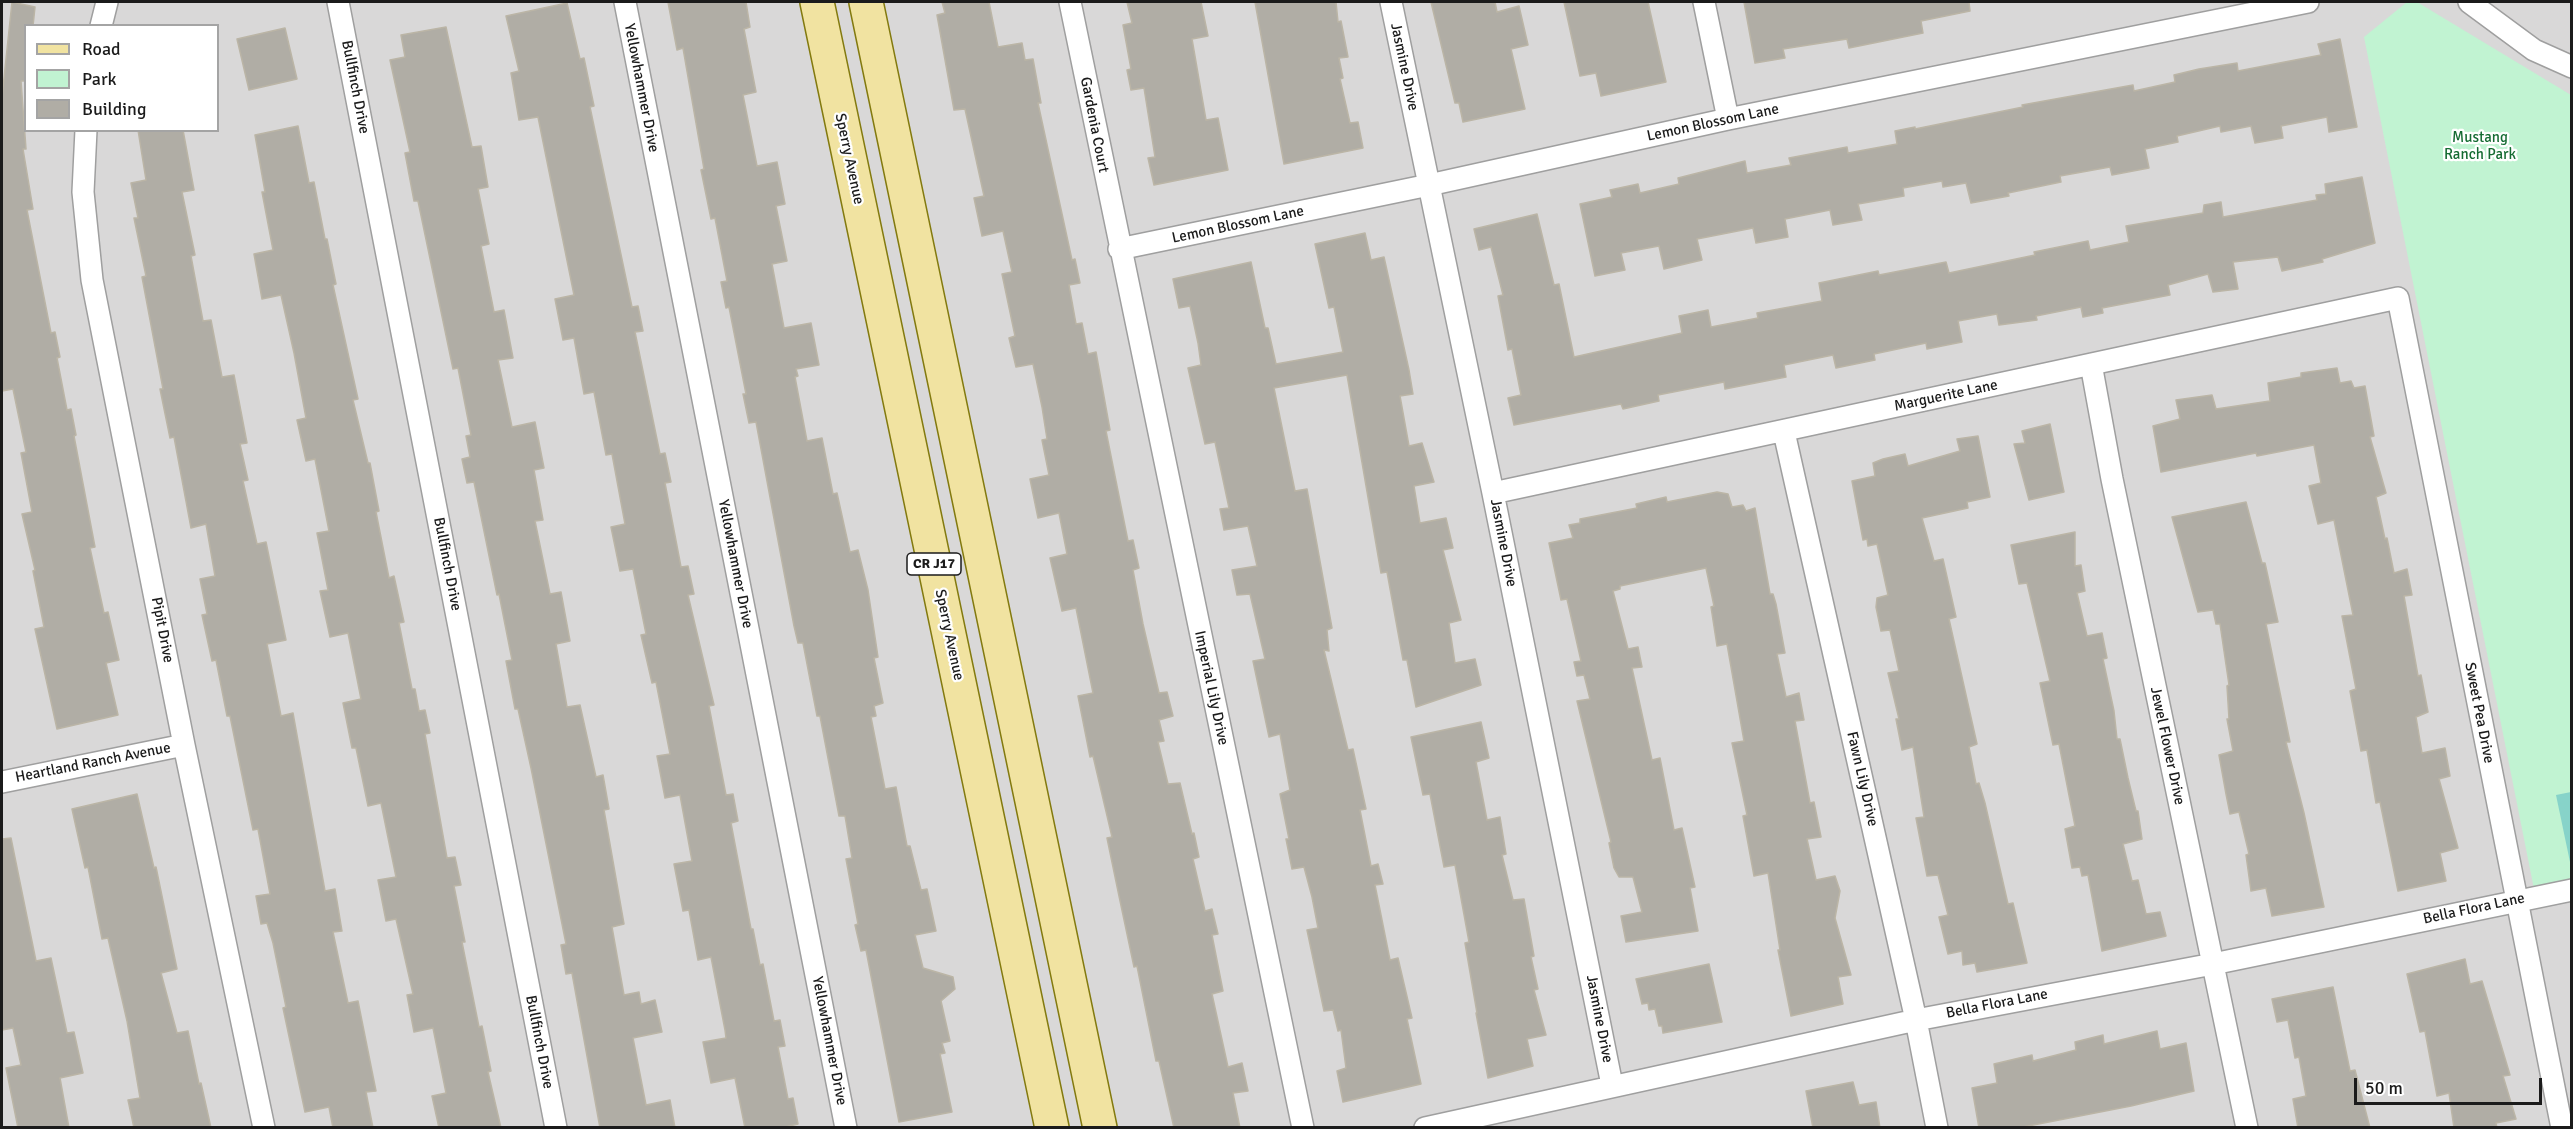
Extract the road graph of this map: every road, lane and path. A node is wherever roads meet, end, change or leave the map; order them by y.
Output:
1 (107, 2) edge
2 (338, 2) edge
3 (624, 2) edge
4 (817, 2) edge
5 (866, 2) edge
6 (1070, 2) edge
7 (1391, 2) edge
8 (1704, 2) edge
9 (2308, 2) edge
10 (2469, 2) edge
11 (102, 24) edge
12 (2571, 67) edge
13 (1728, 120) junction
14 (86, 132) edge
15 (1429, 185) junction
16 (1119, 249) junction
17 (2398, 298) joint
18 (2091, 364) junction
19 (1784, 432) junction
20 (1493, 493) junction
21 (184, 745) junction
22 (2, 782) edge
23 (2571, 890) edge
24 (2516, 901) junction
25 (2213, 964) junction
26 (1916, 1020) junction
27 (1612, 1085) junction
28 (264, 1128) edge
29 (556, 1128) edge
30 (846, 1128) edge
31 (1052, 1128) edge
32 (1100, 1128) edge
33 (1303, 1128) edge
34 (1425, 1128) edge
35 (1936, 1128) edge
36 (2247, 1128) edge
37 (2562, 1128) edge

1 - 11 street
2 - 29 street, Bullfinch Drive
3 - 30 street, Yellowhammer Drive
4 - 31 main road, Sperry Avenue / CR J17
5 - 32 main road, CR J17
6 - 16 street, Gardenia Court
7 - 15 street, Jasmine Drive
8 - 13 street
9 - 13 street, Lemon Blossom Lane
10 - 12 street
13 - 15 street, Lemon Blossom Lane
14 - 21 street, Pipit Drive
15 - 16 street, Lemon Blossom Lane
15 - 20 street, Jasmine Drive
16 - 33 street, Imperial Lily Drive
17 - 18 street, Marguerite Lane
17 - 24 street, Sweet Pea Drive
18 - 19 street, Marguerite Lane
18 - 25 street, Jewel Flower Drive
19 - 20 street, Marguerite Lane
19 - 26 street, Fawn Lily Drive
20 - 27 street, Jasmine Drive
21 - 22 street, Heartland Ranch Avenue
21 - 28 street, Pipit Drive
23 - 24 street, Bella Flora Lane
24 - 25 street, Bella Flora Lane
24 - 37 street, Sweet Pea Drive
25 - 26 street, Bella Flora Lane
25 - 36 street, Jewel Flower Drive
26 - 27 street, Bella Flora Lane
26 - 35 street, Fawn Lily Drive
27 - 34 street, Bella Flora Lane

